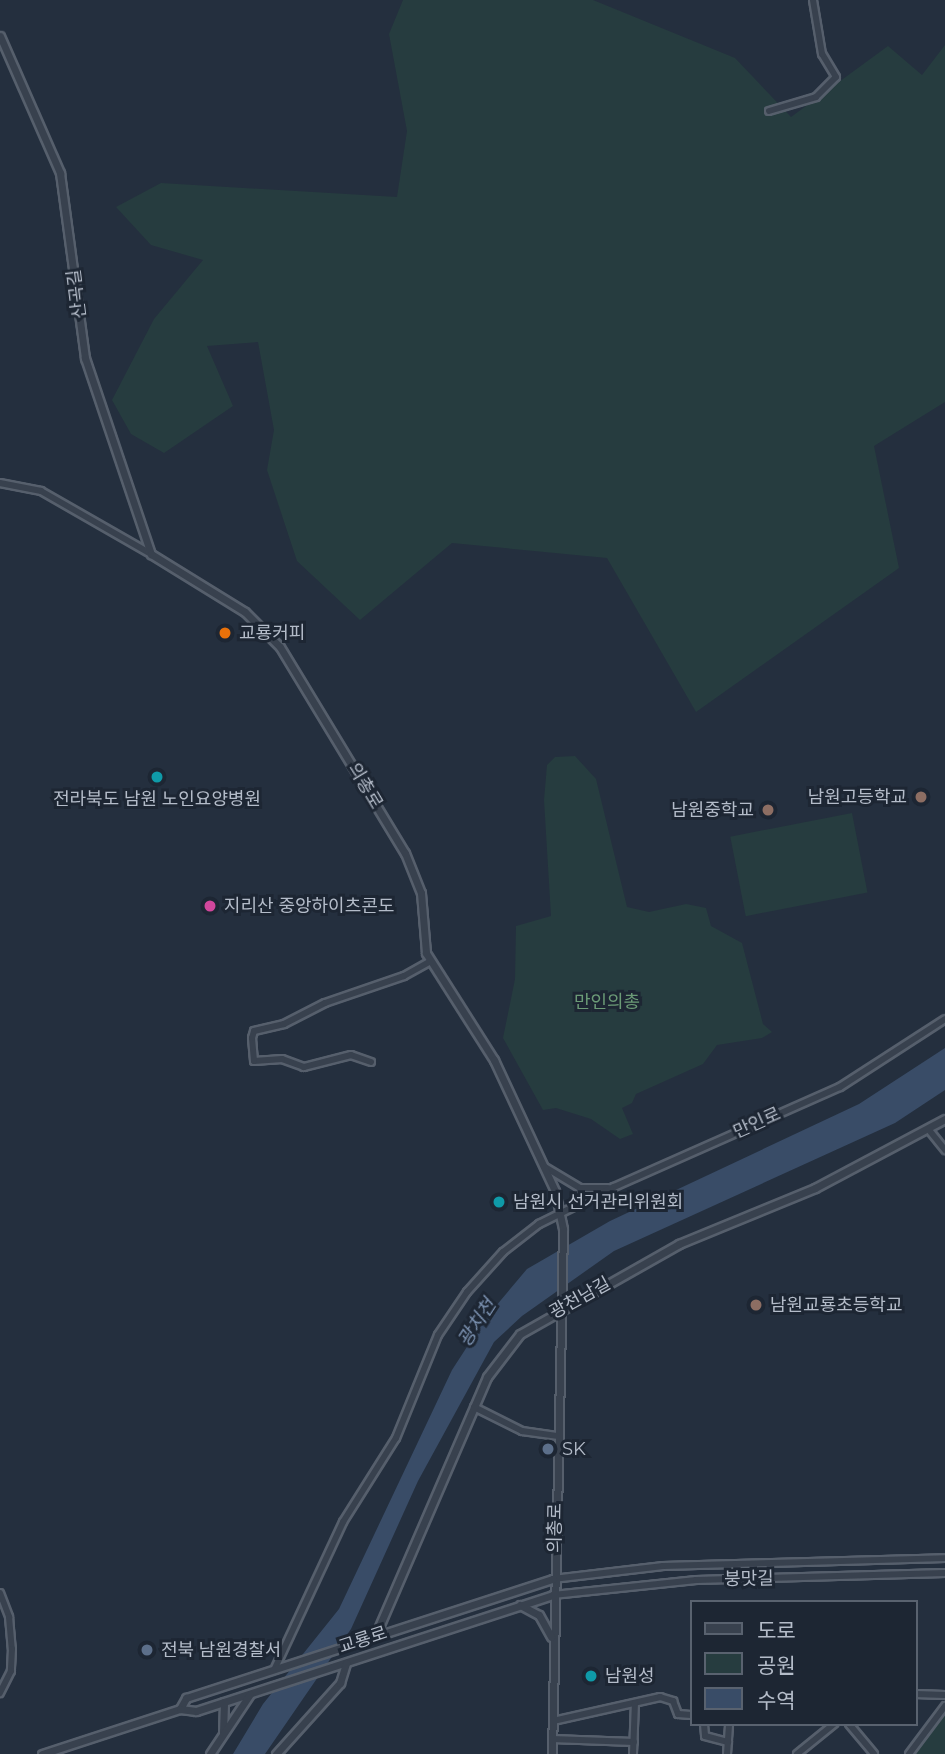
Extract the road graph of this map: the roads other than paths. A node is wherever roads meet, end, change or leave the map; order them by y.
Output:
1 (813, 0) edge
2 (0, 36) edge
3 (769, 111) dead end
4 (0, 483) edge
5 (151, 554) junction
6 (431, 961) junction
7 (945, 1019) edge
8 (370, 1062) dead end
9 (945, 1119) edge
10 (929, 1130) junction
11 (945, 1150) edge
12 (545, 1167) junction
13 (614, 1187) junction
14 (561, 1213) junction
15 (560, 1305) junction
16 (474, 1406) junction
17 (557, 1436) junction
18 (945, 1558) edge
19 (945, 1573) edge
20 (554, 1579) junction
21 (0, 1593) edge
22 (553, 1595) junction
23 (520, 1605) junction
24 (375, 1636) junction
25 (553, 1644) junction
26 (346, 1663) junction
27 (275, 1668) junction
28 (0, 1693) edge
29 (917, 1693) edge
30 (250, 1694) junction
31 (945, 1695) edge
32 (224, 1702) junction
33 (635, 1703) junction
34 (945, 1706) edge
35 (180, 1709) junction
36 (690, 1715) edge
37 (553, 1721) junction
38 (704, 1726) edge
39 (729, 1726) edge
40 (832, 1726) edge
41 (851, 1726) edge
42 (222, 1736) junction
43 (552, 1739) junction
44 (634, 1742) junction
45 (727, 1742) junction
46 (69, 1745) junction
47 (42, 1754) edge
48 (70, 1754) edge
49 (210, 1754) edge
50 (276, 1754) edge
51 (552, 1754) edge
52 (634, 1754) edge
53 (727, 1754) edge
54 (797, 1754) edge
55 (874, 1754) edge
56 (909, 1754) edge

1 - 3 street
2 - 5 street, 산곡길
4 - 5 street, 의총로
5 - 6 street, 의총로
6 - 8 street
6 - 12 street, 의총로
7 - 13 street, 만인로
9 - 10 street, 광천남길
10 - 11 street
10 - 15 street, 광천남길
12 - 13 street
12 - 14 street, 의총로
13 - 14 street, 만인로
14 - 15 street, 의총로
14 - 27 street, 만인로
15 - 16 street, 광천남길
15 - 17 street, 의총로
16 - 17 street
16 - 24 street, 광천남길
17 - 20 street, 의총로
18 - 20 street, 붕맛길
19 - 22 street, 붕맛길
20 - 22 street, 의총로
20 - 24 street, 교룡로
21 - 28 street
22 - 23 street, 교룡로
22 - 25 street, 의총로
23 - 25 street
23 - 26 street, 교룡로
24 - 27 street, 교룡로
25 - 37 street, 의총로
26 - 30 street, 교룡로
26 - 50 street
27 - 35 street, 교룡로
29 - 31 street
30 - 32 street, 교룡로
30 - 42 street
32 - 35 street, 교룡로
32 - 42 street
33 - 36 street
33 - 37 street
33 - 44 street
34 - 56 street
35 - 46 street, 교룡로
37 - 43 street, 의총로
38 - 45 street
39 - 45 street
40 - 54 street
41 - 55 street
42 - 49 street
43 - 44 street
43 - 51 street, 의총로
44 - 52 street
45 - 53 street
46 - 47 street, 교룡로
46 - 48 street

